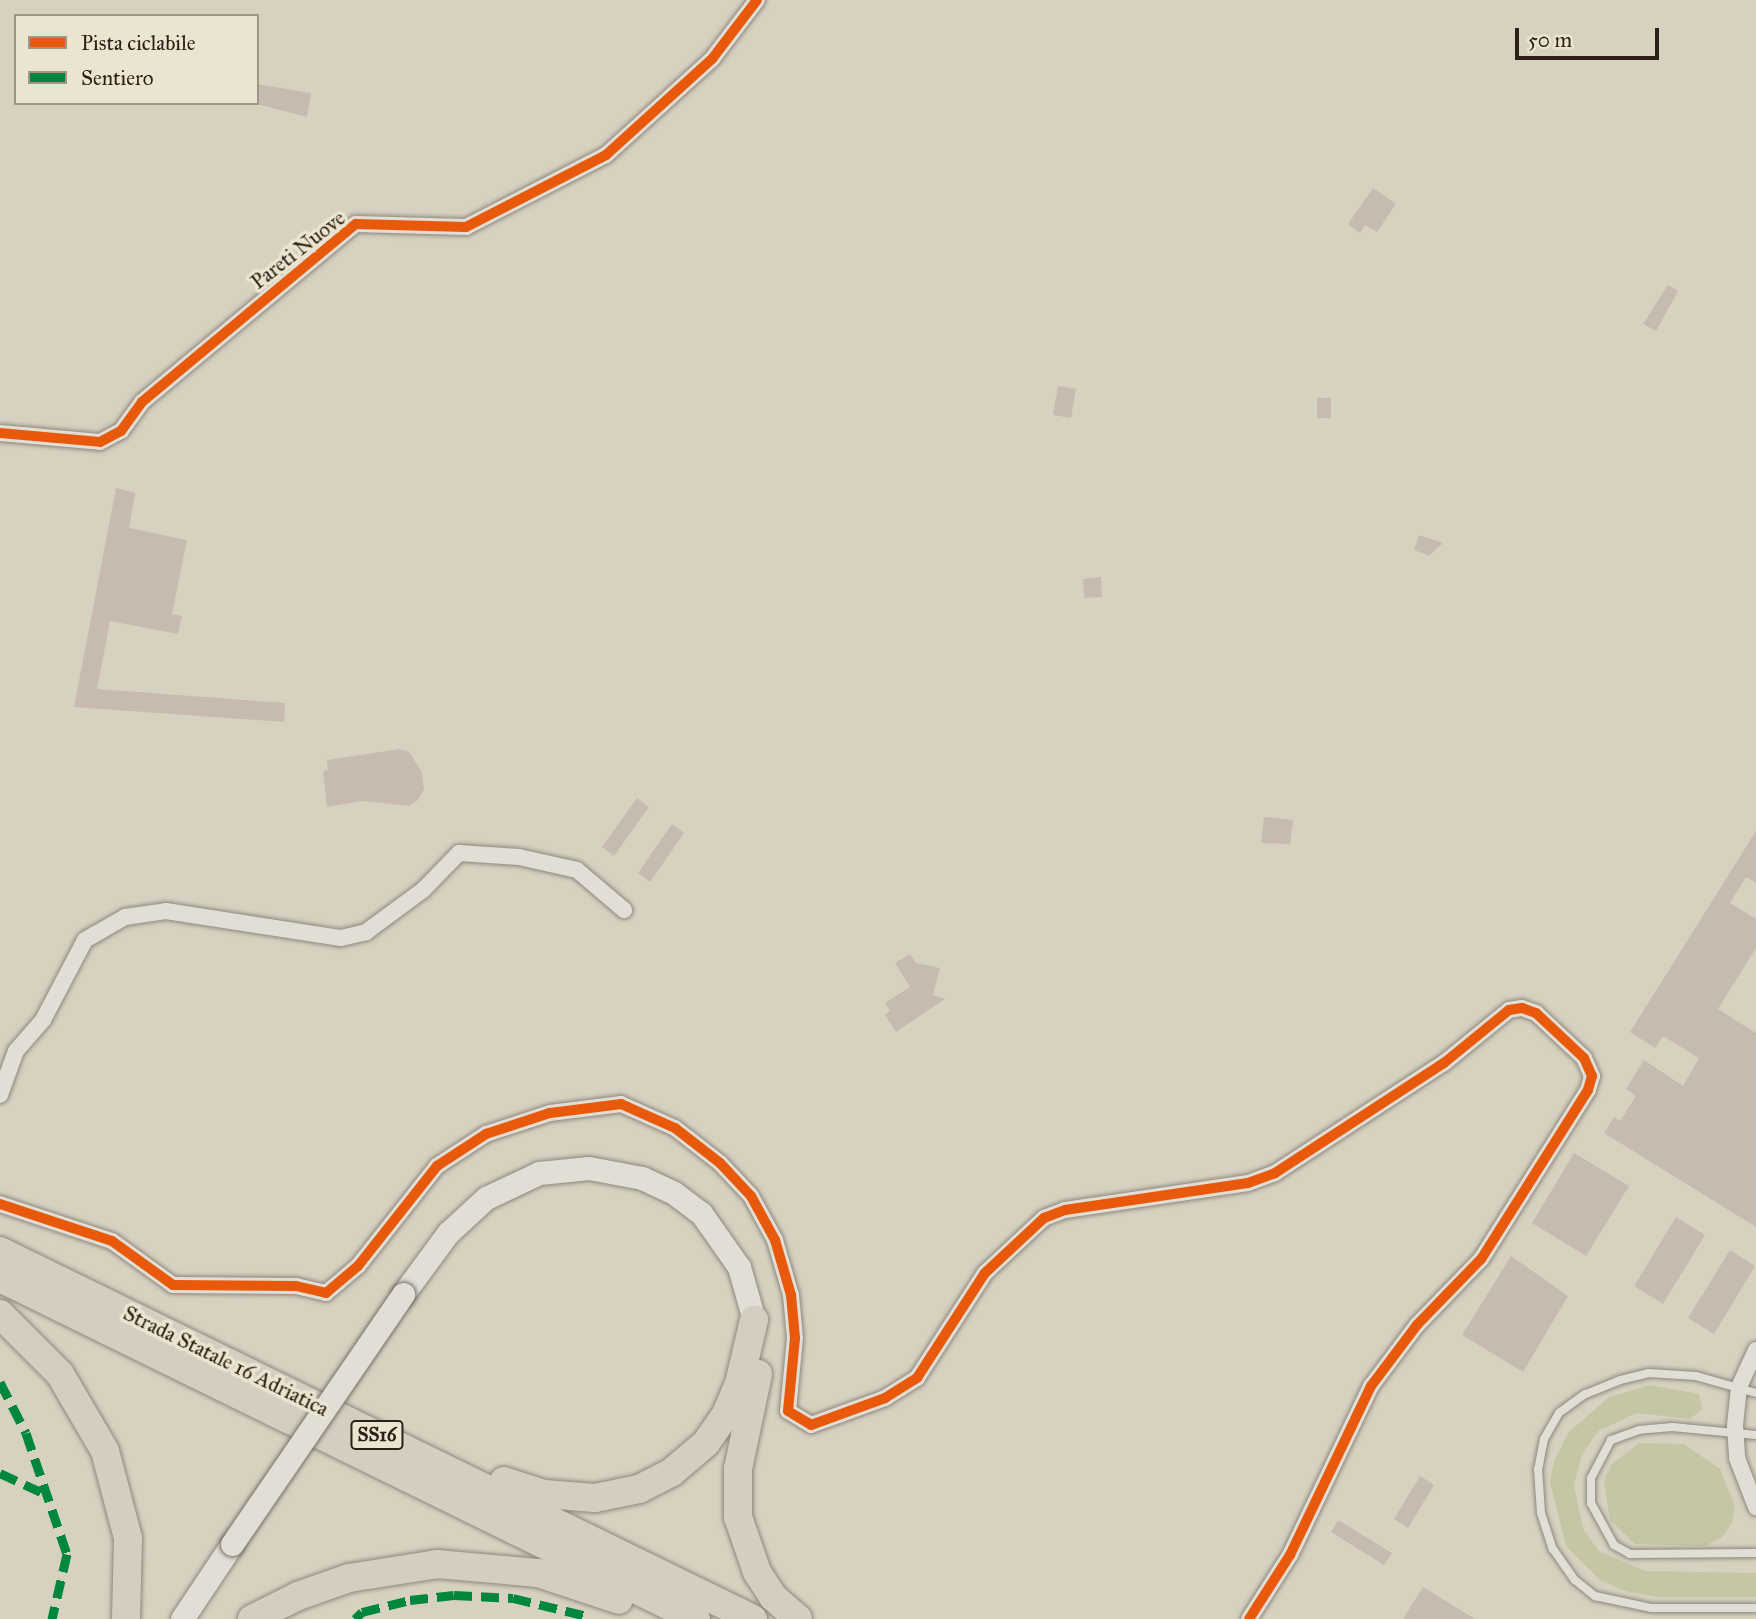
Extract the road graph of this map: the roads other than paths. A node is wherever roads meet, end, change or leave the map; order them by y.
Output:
1 (757, 0) edge
2 (0, 433) edge
3 (624, 910) dead end
4 (0, 1095) edge
5 (0, 1204) edge
6 (0, 1251) edge
7 (0, 1278) edge
8 (0, 1314) edge
9 (754, 1320) junction
10 (1756, 1350) edge
11 (1739, 1387) junction
12 (1756, 1393) edge
13 (341, 1418) junction
14 (1735, 1434) junction
15 (1756, 1435) edge
16 (1756, 1507) edge
17 (1756, 1553) edge
18 (1756, 1608) edge
19 (127, 1619) edge
20 (182, 1619) edge
21 (252, 1619) edge
22 (664, 1619) edge
23 (696, 1619) edge
24 (753, 1619) edge
25 (798, 1619) edge
26 (1249, 1619) edge

1 - 2 street, Pareti Nuove
3 - 4 street
5 - 26 street
6 - 13 highway, Strada Statale 16 Adriatica / SS16
7 - 23 highway, Strada Statale 16 Adriatica / SS16
8 - 19 highway
9 - 13 highway, SS16
9 - 20 main road, bridge
9 - 25 highway
10 - 11 street
11 - 12 lane
11 - 14 street
11 - 18 lane
13 - 24 highway, Strada Statale 16 Adriatica / SS16
14 - 15 lane
14 - 16 street
14 - 17 lane
21 - 22 highway

